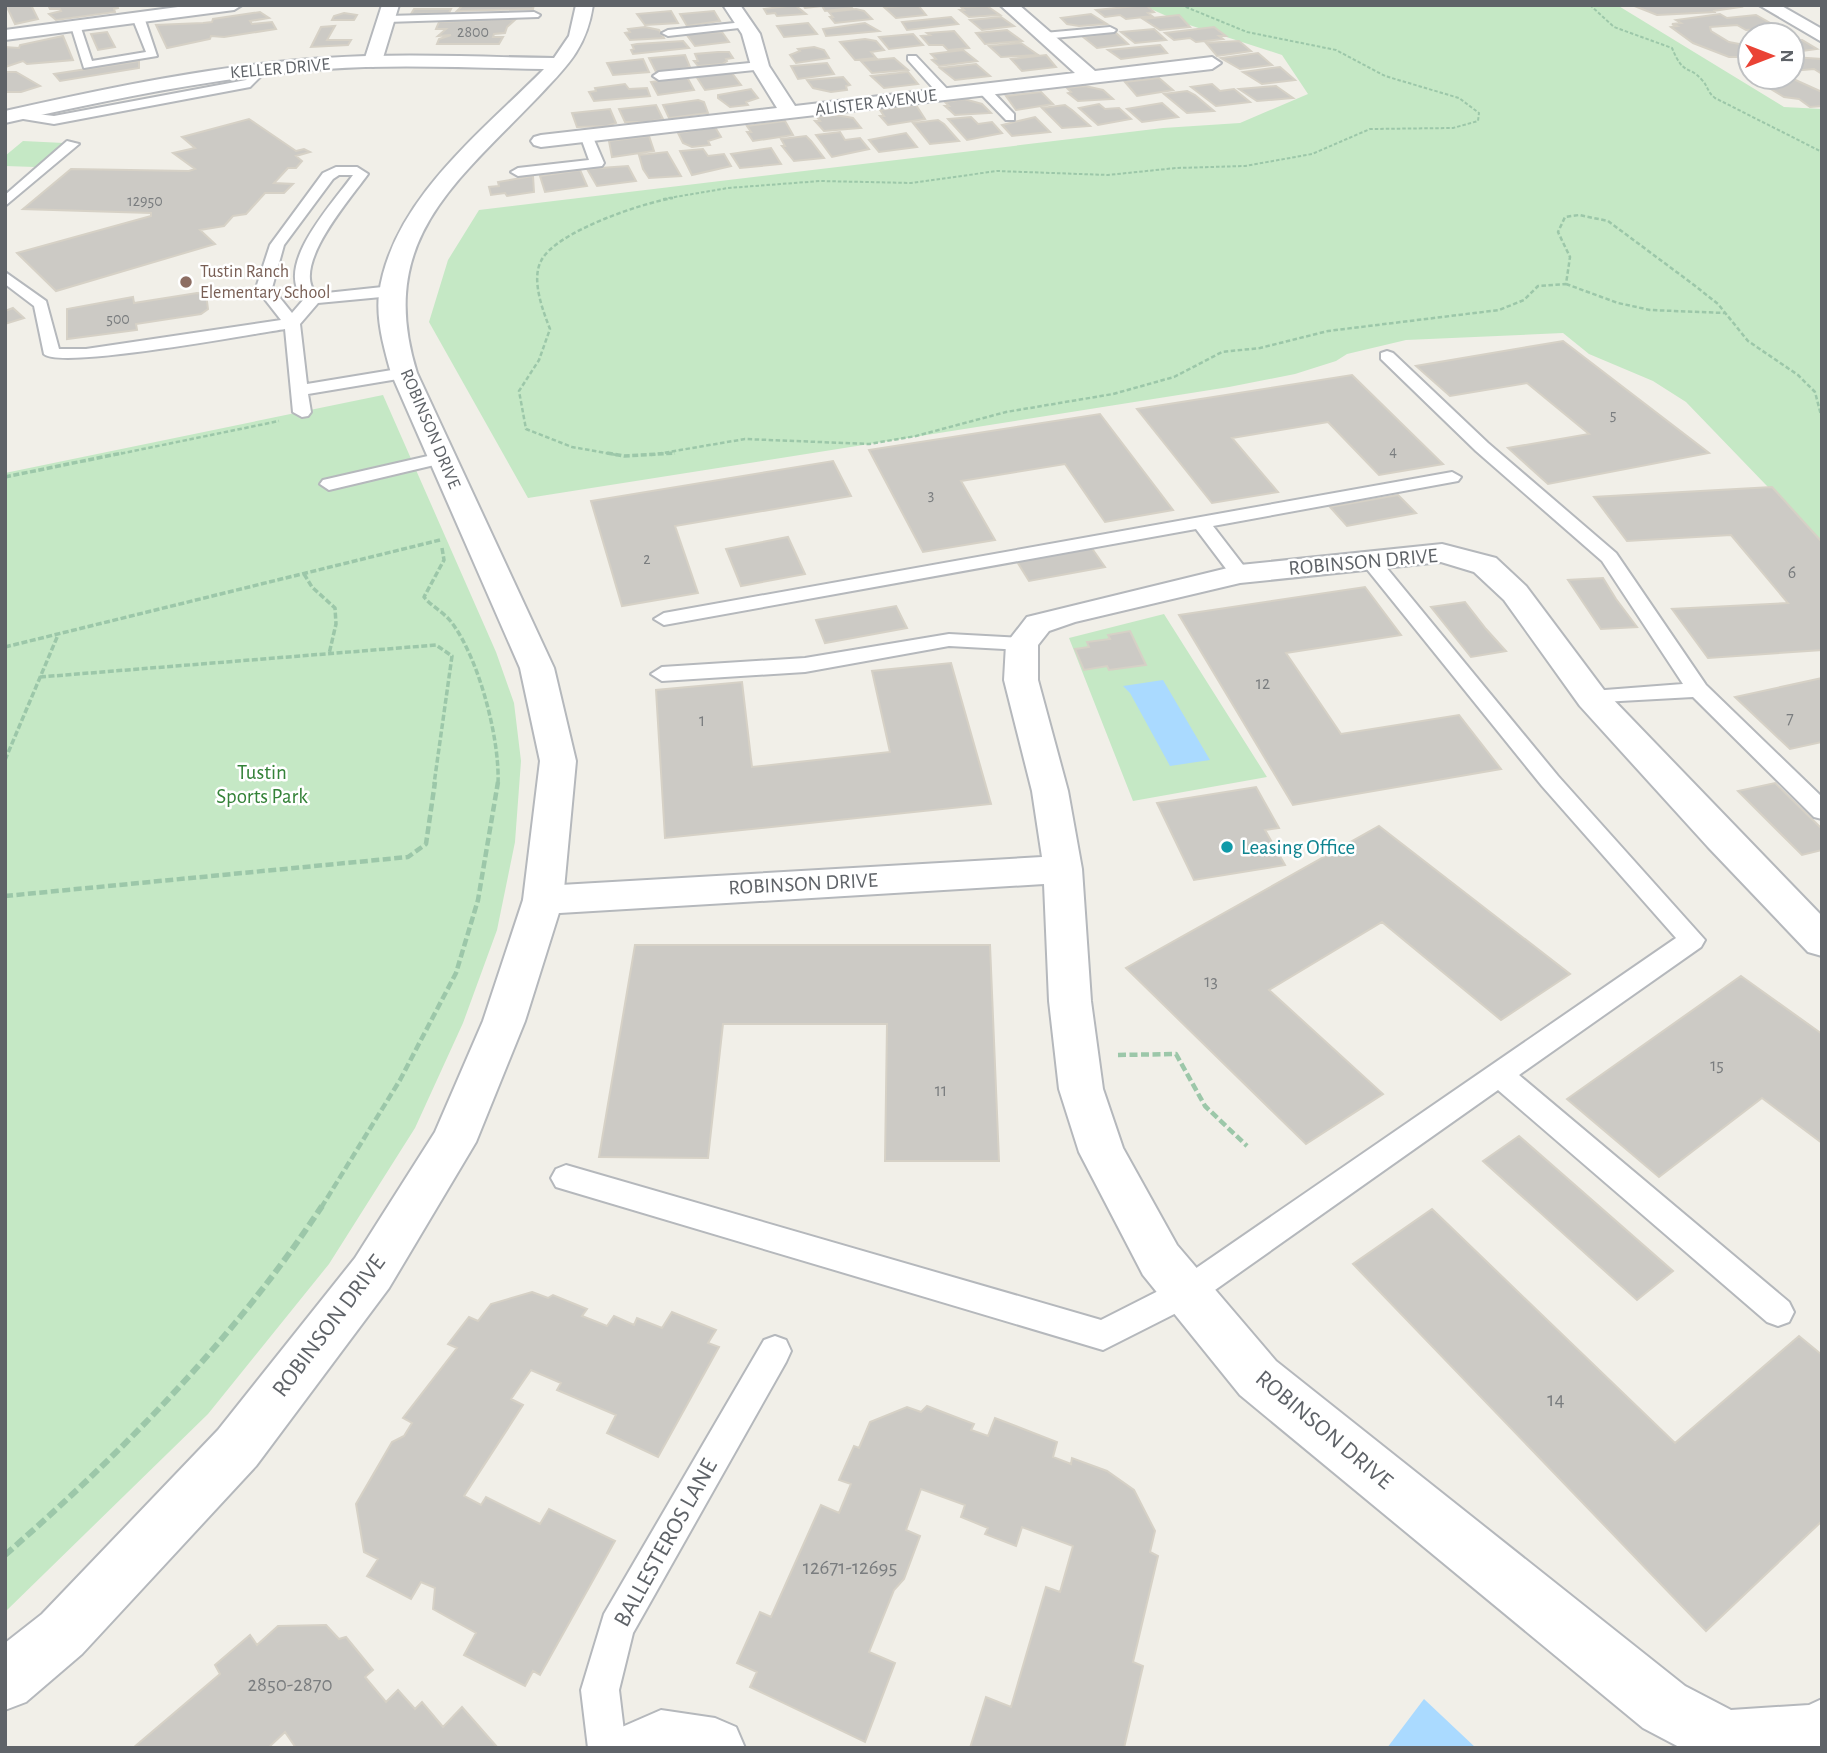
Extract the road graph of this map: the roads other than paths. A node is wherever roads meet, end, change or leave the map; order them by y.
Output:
1 (233, 5) edge
2 (585, 5) edge
3 (730, 5) edge
4 (1008, 5) edge
5 (1767, 5) edge
6 (227, 6) edge
7 (168, 9) edge
8 (389, 12) edge
9 (534, 15) dead end
10 (138, 17) junction
11 (74, 25) junction
12 (744, 25) junction
13 (1110, 30) dead end
14 (668, 33) dead end
15 (5, 35) edge
16 (1044, 36) junction
17 (1822, 37) edge
18 (912, 58) dead end
19 (373, 61) junction
20 (1212, 63) dead end
21 (558, 64) junction
22 (760, 66) junction
23 (659, 76) dead end
24 (1092, 78) junction
25 (984, 90) junction
26 (946, 94) junction
27 (790, 113) junction
28 (8, 116) edge
29 (1010, 117) dead end
30 (586, 135) junction
31 (541, 141) dead end
32 (72, 144) dead end
33 (518, 172) dead end
34 (5, 202) edge
35 (5, 276) edge
36 (392, 291) junction
37 (313, 299) junction
38 (292, 323) junction
39 (1387, 356) dead end
40 (404, 373) junction
41 (299, 390) junction
42 (296, 415) road end
43 (441, 458) junction
44 (1452, 477) dead end
45 (329, 484) dead end
46 (1200, 522) junction
47 (1369, 559) junction
48 (1240, 574) junction
49 (664, 619) dead end
50 (1022, 644) junction
51 (662, 674) dead end
52 (1698, 690) junction
53 (1592, 698) junction
54 (1822, 811) edge
55 (1063, 869) junction
56 (543, 900) junction
57 (1822, 941) edge
58 (1499, 1074) junction
59 (566, 1178) dead end
60 (1187, 1292) junction
61 (1777, 1312) dead end
62 (775, 1351) dead end
63 (5, 1681) edge
64 (1822, 1729) edge
65 (607, 1748) edge
66 (643, 1748) edge
67 (715, 1748) edge

1 - 6 street
2 - 21 street, ROBINSON DRIVE
3 - 12 street
4 - 16 street
5 - 17 street
6 - 7 street
7 - 10 street
8 - 9 lane
8 - 19 street
10 - 11 street
10 - 11 lane
11 - 15 street
12 - 14 lane
12 - 22 street
13 - 16 lane
16 - 24 street
18 - 26 lane
19 - 21 street, KELLER DRIVE
19 - 28 street, KELLER DRIVE
20 - 24 street, ALISTER AVENUE
21 - 36 street, ROBINSON DRIVE
22 - 23 lane
22 - 27 street
24 - 25 street, ALISTER AVENUE
25 - 26 street, ALISTER AVENUE
25 - 29 lane
26 - 27 street, ALISTER AVENUE
27 - 30 street, ALISTER AVENUE
30 - 31 street, ALISTER AVENUE
30 - 33 lane
32 - 34 lane
35 - 38 lane
36 - 37 lane
36 - 40 street, ROBINSON DRIVE
37 - 38 lane
37 - 38 lane
38 - 41 lane
39 - 52 lane
40 - 41 lane
40 - 43 street, ROBINSON DRIVE
41 - 42 lane
43 - 45 lane
43 - 56 street, ROBINSON DRIVE
44 - 46 lane
46 - 48 lane
46 - 49 lane
47 - 48 street, ROBINSON DRIVE
47 - 53 street, ROBINSON DRIVE
47 - 58 lane
48 - 50 street, ROBINSON DRIVE
50 - 51 lane
50 - 55 street, ROBINSON DRIVE
52 - 53 lane
52 - 54 lane
53 - 57 street, ROBINSON DRIVE
55 - 56 street, ROBINSON DRIVE
55 - 60 street, ROBINSON DRIVE
56 - 63 street, ROBINSON DRIVE
58 - 60 lane
58 - 61 lane
59 - 60 lane
60 - 64 street, ROBINSON DRIVE
62 - 65 lane, BALLESTEROS LANE
66 - 67 street

